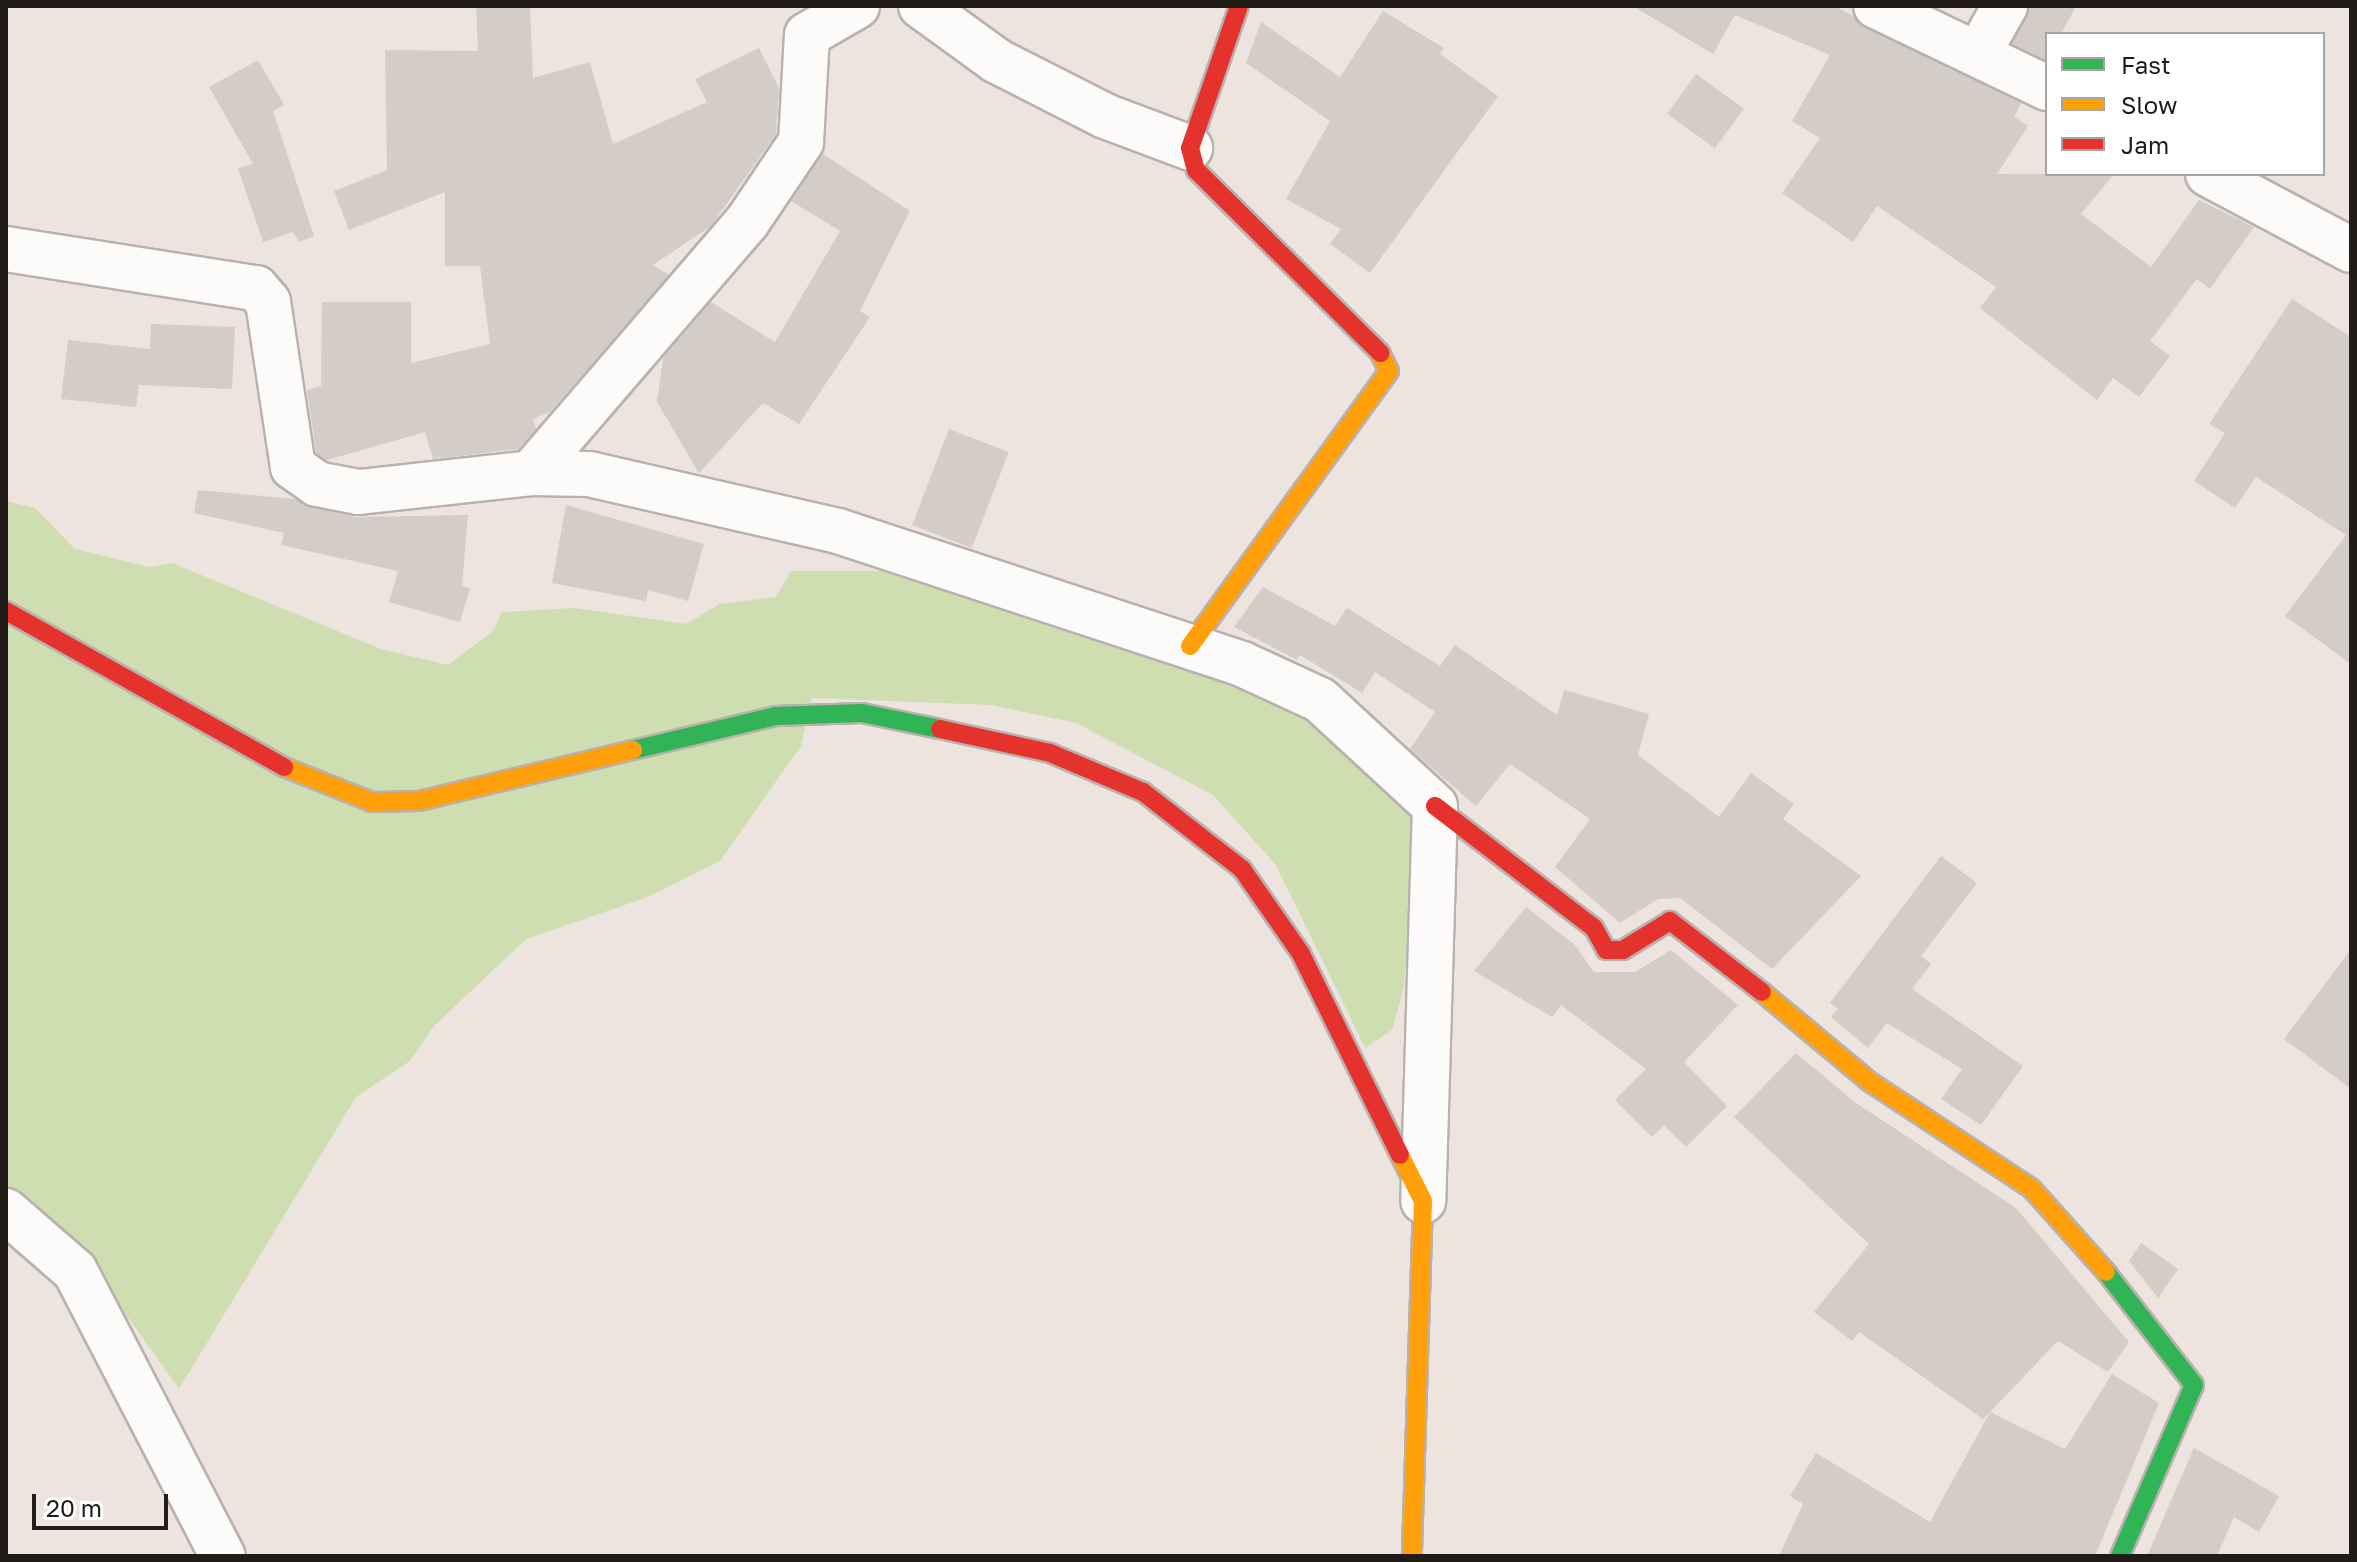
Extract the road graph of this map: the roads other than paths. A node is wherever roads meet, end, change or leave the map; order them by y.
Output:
1 (857, 6) edge
2 (921, 6) edge
3 (1239, 6) edge
4 (1876, 6) edge
5 (2005, 6) edge
6 (1979, 52) junction
7 (2045, 87) edge
8 (1190, 148) junction
9 (2212, 176) edge
10 (6, 249) edge
11 (2351, 250) edge
12 (531, 473) junction
13 (6, 611) edge
14 (1190, 646) junction
15 (1435, 806) junction
16 (1423, 1201) junction
17 (6, 1211) edge
18 (223, 1556) edge
19 (1412, 1556) edge
20 (2120, 1556) edge

1 - 12 street
2 - 8 street
3 - 8 street
4 - 6 street
5 - 6 street
6 - 7 street
8 - 14 street
9 - 11 street
10 - 12 street
12 - 14 street
13 - 16 street
14 - 15 street
15 - 16 street
15 - 20 street
16 - 19 street
17 - 18 street

